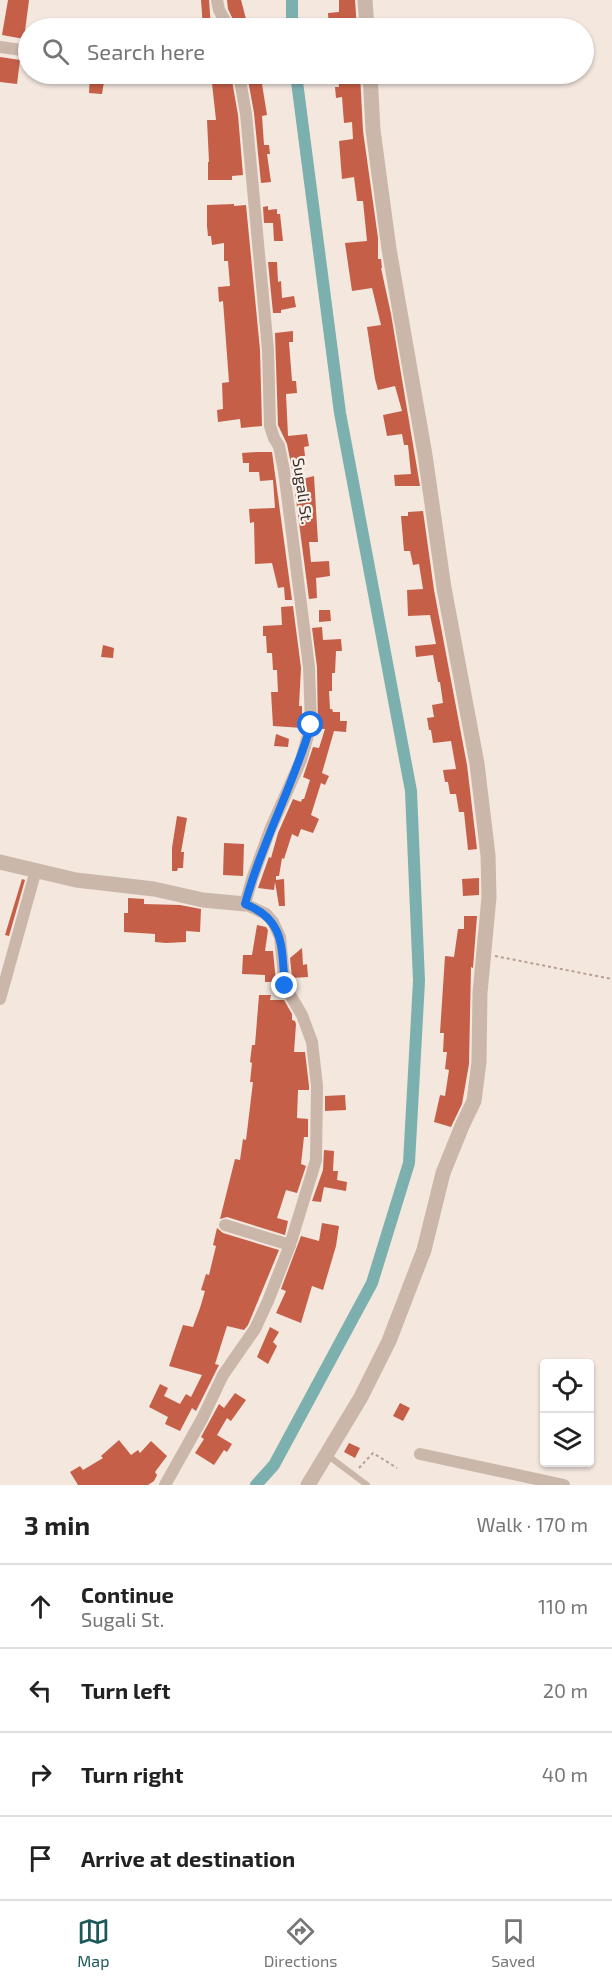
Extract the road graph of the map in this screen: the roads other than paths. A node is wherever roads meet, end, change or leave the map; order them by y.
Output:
1 (217, 0) edge
2 (365, 0) edge
3 (223, 18) edge
4 (366, 18) edge
5 (0, 47) edge
6 (18, 50) edge
7 (241, 84) edge
8 (371, 84) edge
9 (0, 862) edge
10 (36, 870) junction
11 (245, 904) junction
12 (0, 999) edge
13 (225, 1225) dead end
14 (290, 1245) junction
15 (420, 1454) dead end
16 (327, 1455) junction
17 (165, 1485) edge
18 (308, 1485) edge
19 (367, 1485) edge
20 (564, 1485) edge

1 - 3 street
2 - 4 street
5 - 6 street
7 - 11 street, Sugali St.
8 - 16 street
9 - 10 street
10 - 11 street
10 - 12 street
11 - 14 street
13 - 14 street
14 - 17 street
15 - 20 street
16 - 18 street
16 - 19 lane

